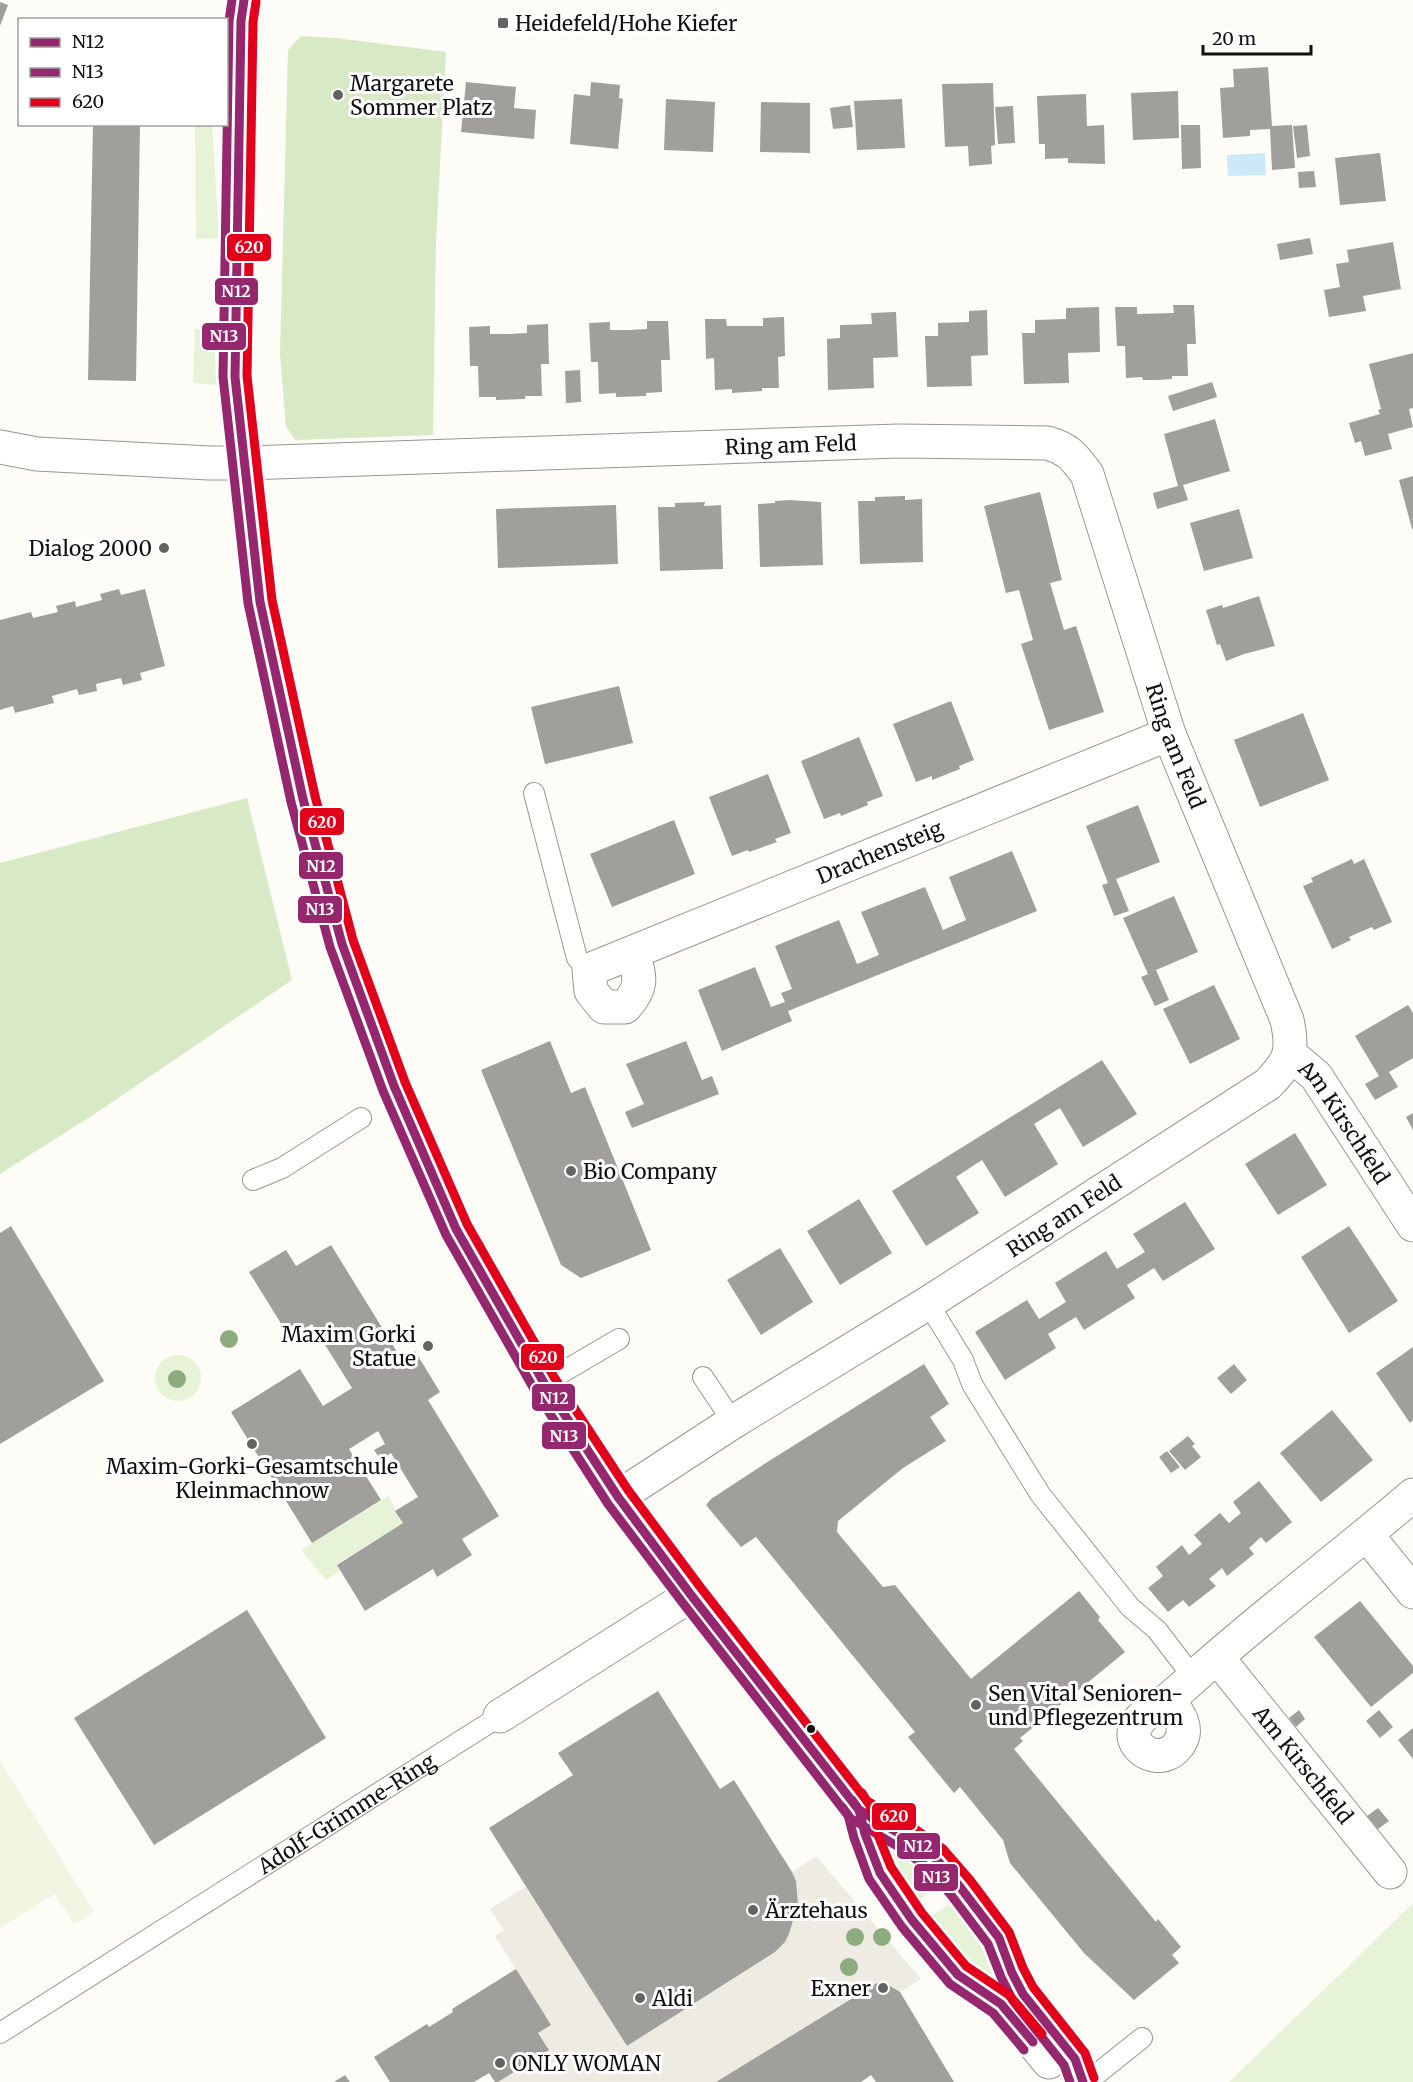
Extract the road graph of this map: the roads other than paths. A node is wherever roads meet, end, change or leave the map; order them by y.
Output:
1 (244, 0) edge
2 (0, 447) edge
3 (246, 463) junction
4 (1169, 734) junction
5 (534, 794) dead end
6 (633, 953) junction
7 (589, 969) junction
8 (1290, 1054) junction
9 (361, 1118) dead end
10 (253, 1180) dead end
11 (1413, 1225) edge
12 (928, 1303) junction
13 (619, 1339) dead end
14 (703, 1377) dead end
15 (544, 1383) junction
16 (733, 1422) junction
17 (1413, 1495) edge
18 (618, 1497) junction
19 (1367, 1535) junction
20 (1413, 1592) edge
21 (691, 1595) junction
22 (1205, 1667) junction
23 (1168, 1700) dead end
24 (500, 1716) joint
25 (860, 1810) junction
26 (1390, 1872) dead end
27 (0, 2033) edge
28 (1142, 2038) dead end
29 (1079, 2082) edge
30 (1085, 2082) edge

1 - 3 street
2 - 3 street, Ring am Feld
3 - 4 street, Ring am Feld
3 - 15 street
4 - 6 street, Drachensteig
4 - 8 street, Ring am Feld
5 - 7 lane
6 - 7 street, Drachensteig
6 - 7 street
8 - 11 street, Am Kirschfeld
8 - 12 street, Ring am Feld
9 - 10 lane
12 - 16 street, Ring am Feld
12 - 22 lane
13 - 15 lane
14 - 16 lane
15 - 18 street
16 - 18 street, Ring am Feld
17 - 19 street
18 - 21 street
19 - 20 street
19 - 22 street
21 - 24 street, Adolf-Grimme-Ring
21 - 25 street
22 - 23 street
22 - 26 street, Am Kirschfeld
24 - 27 lane, Adolf-Grimme-Ring
25 - 29 street
25 - 30 street
28 - 30 lane

